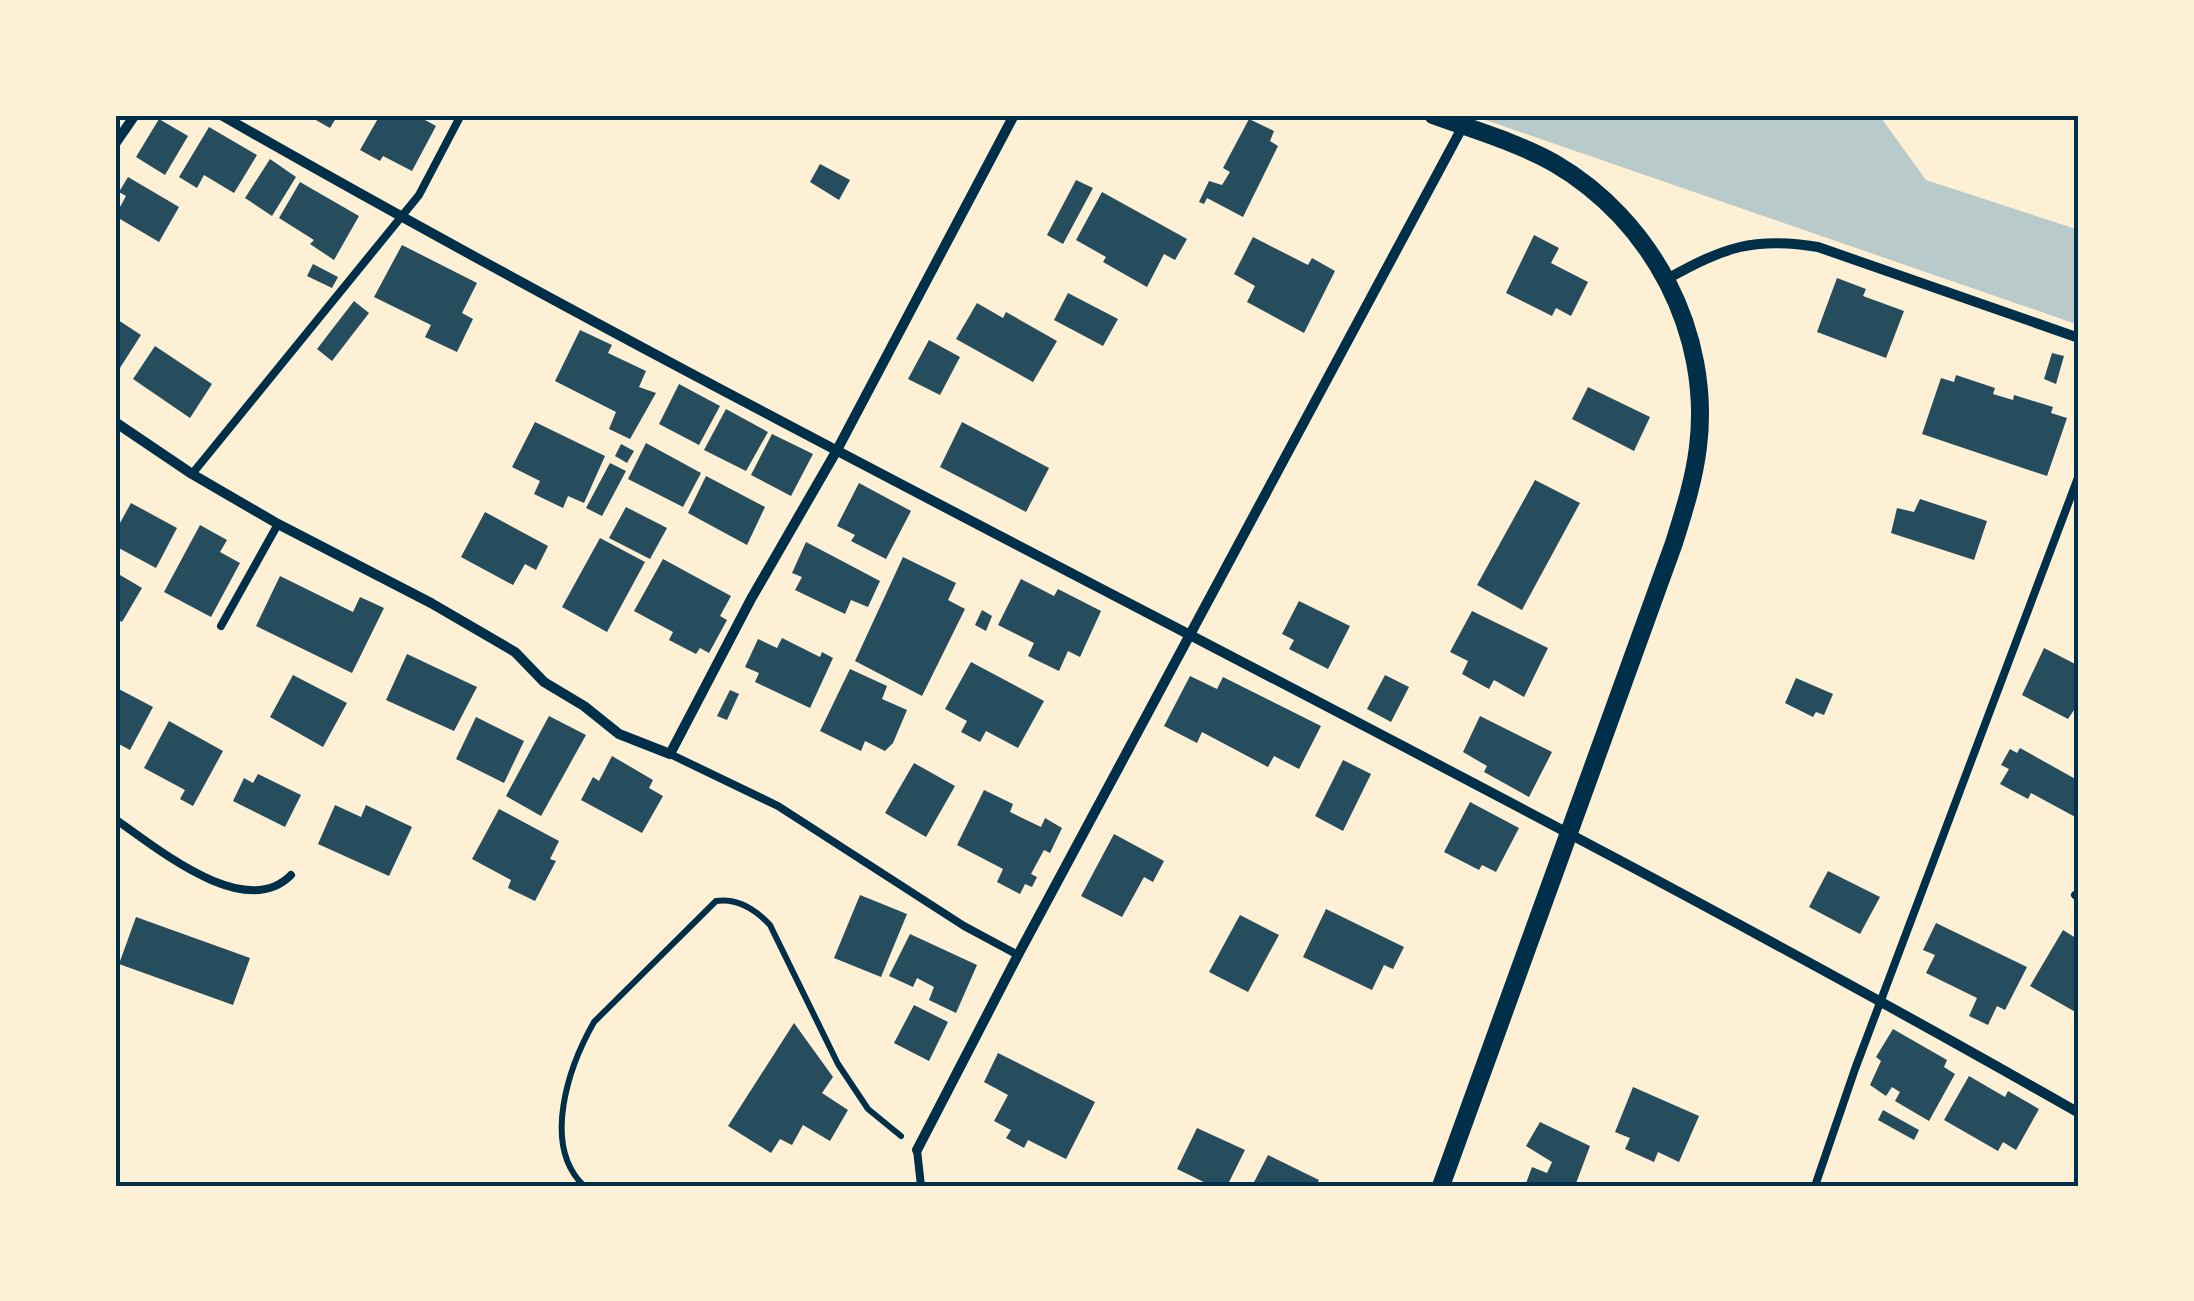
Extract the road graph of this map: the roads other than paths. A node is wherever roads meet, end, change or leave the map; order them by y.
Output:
1 (135, 115) edge
2 (220, 115) edge
3 (461, 115) edge
4 (1014, 115) edge
5 (1433, 115) edge
6 (1464, 126) junction
7 (115, 144) edge
8 (398, 217) junction
9 (1667, 278) junction
10 (2079, 338) edge
11 (115, 422) edge
12 (836, 450) junction
13 (192, 474) junction
14 (2079, 475) edge
15 (278, 524) junction
16 (221, 626) dead end
17 (1192, 636) junction
18 (670, 754) junction
19 (115, 820) edge
20 (1569, 832) junction
21 (291, 875) dead end
22 (1018, 955) junction
23 (1882, 1000) junction
24 (2079, 1113) edge
25 (917, 1150) joint
26 (921, 1186) edge
27 (1441, 1186) edge
28 (1815, 1186) edge

1 - 7 street
2 - 8 street
3 - 8 lane
4 - 12 street
5 - 6 street
6 - 9 street
6 - 17 street
8 - 12 street
8 - 13 lane
9 - 10 street
9 - 20 street
11 - 13 street
12 - 17 street
12 - 18 street
13 - 15 street
14 - 23 lane
15 - 16 lane
15 - 18 street
17 - 20 street
17 - 22 street
18 - 22 lane
19 - 21 lane
20 - 23 street
20 - 27 street
22 - 25 street
23 - 24 street
23 - 28 lane
25 - 26 lane

